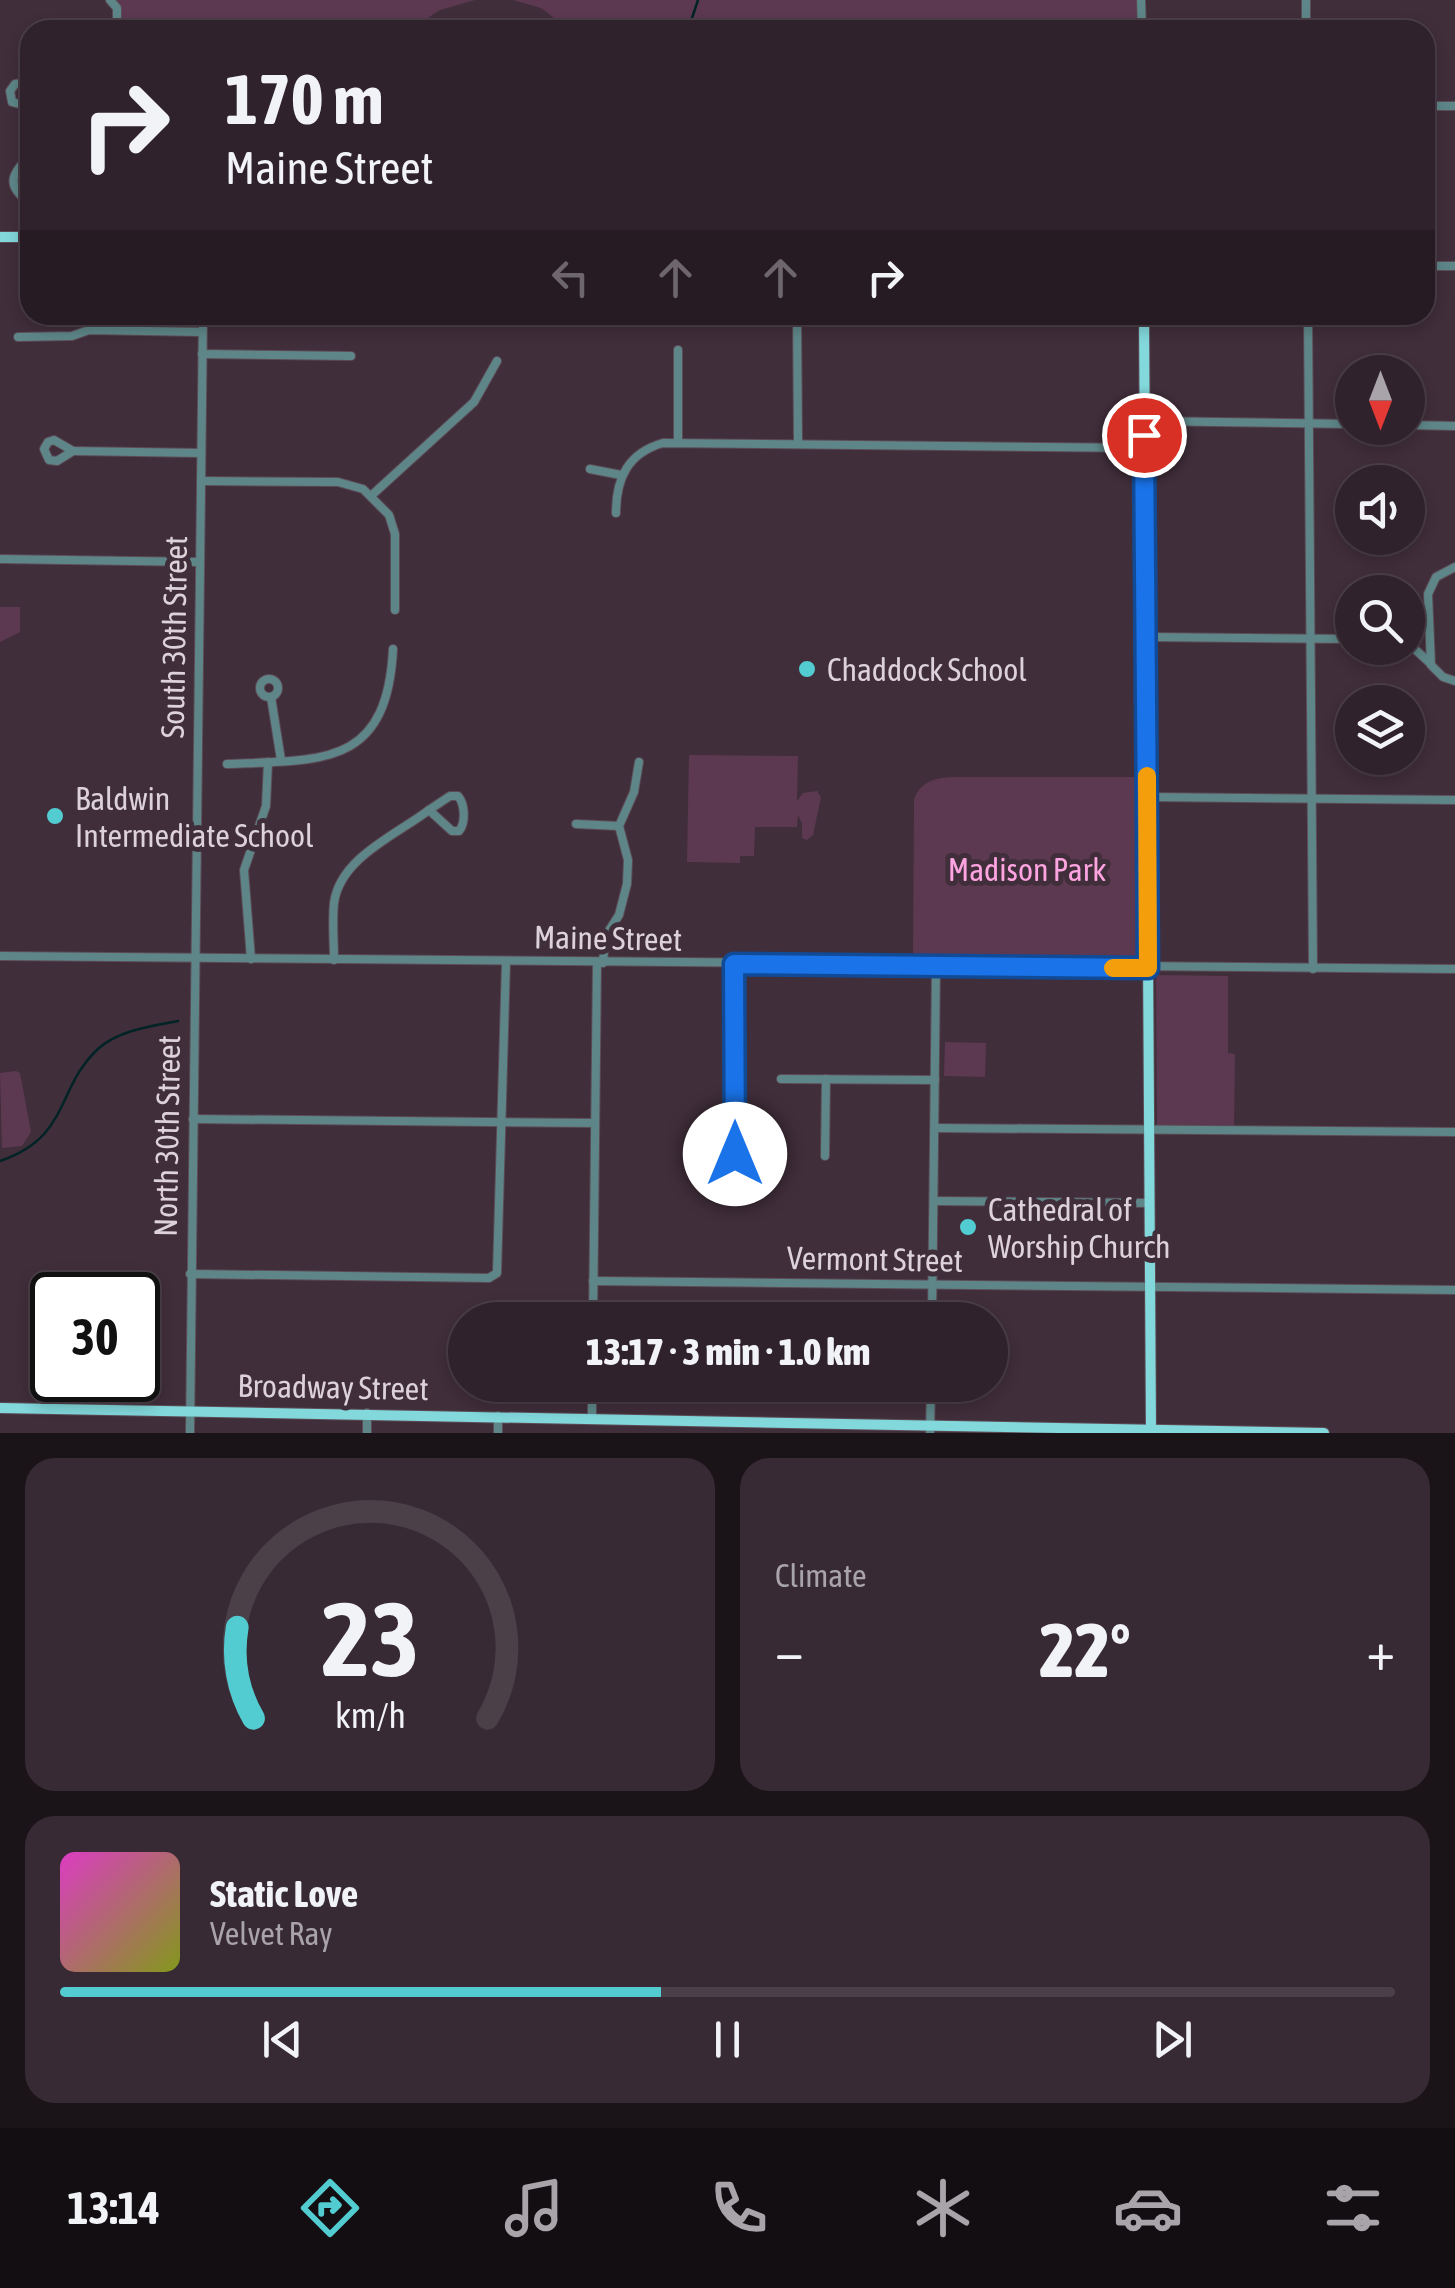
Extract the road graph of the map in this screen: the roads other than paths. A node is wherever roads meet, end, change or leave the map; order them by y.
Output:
1 (20, 83) edge
2 (20, 104) edge
3 (20, 166) edge
4 (20, 195) edge
5 (202, 325) edge
6 (797, 325) edge
7 (1144, 325) edge
8 (1308, 325) edge
9 (202, 332) junction
10 (18, 336) dead end
11 (678, 350) dead end
12 (202, 354) junction
13 (352, 356) dead end
14 (497, 361) dead end
15 (1144, 420) junction
16 (1308, 423) junction
17 (1335, 424) edge
18 (1425, 425) edge
19 (1455, 426) edge
20 (678, 441) junction
21 (798, 444) junction
22 (1144, 448) junction
23 (73, 451) dead end
24 (201, 453) junction
25 (590, 469) dead end
26 (622, 475) junction
27 (201, 481) junction
28 (372, 496) junction
29 (616, 513) dead end
30 (0, 559) edge
31 (200, 562) junction
32 (1455, 567) edge
33 (395, 610) dead end
34 (1429, 615) junction
35 (1425, 622) edge
36 (1146, 637) junction
37 (1310, 638) junction
38 (1335, 639) edge
39 (394, 649) dead end
40 (1425, 658) edge
41 (1431, 664) junction
42 (1455, 681) edge
43 (271, 697) dead end
44 (281, 760) junction
45 (268, 762) junction
46 (639, 762) dead end
47 (227, 764) dead end
48 (1147, 797) junction
49 (1312, 798) junction
50 (1455, 800) edge
51 (429, 810) junction
52 (576, 824) dead end
53 (619, 826) junction
54 (0, 956) edge
55 (196, 959) junction
56 (251, 959) junction
57 (334, 960) junction
58 (506, 962) junction
59 (600, 963) junction
60 (734, 964) junction
61 (936, 966) junction
62 (1148, 968) junction
63 (1313, 969) junction
64 (1455, 970) edge
65 (781, 1079) dead end
66 (826, 1080) junction
67 (935, 1080) junction
68 (192, 1119) junction
69 (502, 1122) junction
70 (595, 1123) junction
71 (934, 1128) junction
72 (1149, 1130) junction
73 (1455, 1132) edge
74 (825, 1156) dead end
75 (705, 1163) dead end
76 (934, 1200) junction
77 (1150, 1203) junction
78 (190, 1274) junction
79 (593, 1281) junction
80 (932, 1285) junction
81 (1150, 1288) junction
82 (1455, 1290) edge
83 (593, 1302) edge
84 (932, 1302) edge
85 (592, 1402) edge
86 (931, 1402) edge
87 (0, 1408) edge
88 (191, 1410) junction
89 (367, 1413) junction
90 (498, 1416) junction
91 (592, 1418) junction
92 (930, 1429) edge
93 (1151, 1431) edge
94 (190, 1433) edge
95 (367, 1433) edge
96 (498, 1433) edge
97 (1324, 1433) edge

1 - 2 street
3 - 4 street
5 - 9 street, South 30th Street
6 - 21 street
7 - 15 main road
8 - 16 street
9 - 10 street
9 - 12 street, South 30th Street
11 - 20 street
12 - 13 street
12 - 24 street, South 30th Street
14 - 28 street
15 - 16 street
15 - 22 main road
16 - 17 street
16 - 37 street
18 - 19 street
20 - 21 street
20 - 26 street
21 - 22 street
22 - 36 main road
23 - 24 street
24 - 27 street, South 30th Street
25 - 26 street
26 - 29 street
27 - 28 street
27 - 31 street, South 30th Street
28 - 33 street
30 - 31 street
31 - 55 street, South 30th Street
32 - 34 street
34 - 35 street
34 - 41 street
36 - 37 street
36 - 48 main road
37 - 38 street
37 - 49 street
39 - 44 street
40 - 41 street
41 - 42 street
43 - 44 street
44 - 45 street
45 - 47 street
45 - 56 street
46 - 53 street
48 - 49 street
48 - 62 main road
49 - 50 street
49 - 63 street
51 - 51 street
51 - 57 street
52 - 53 street
53 - 59 street
54 - 55 street, Maine Street
55 - 56 street, Maine Street
55 - 68 street, North 30th Street
56 - 57 street, Maine Street
57 - 58 street, Maine Street
58 - 59 street, Maine Street
58 - 69 street
59 - 60 street, Maine Street
59 - 70 street
60 - 61 street, Maine Street
60 - 75 street
61 - 62 street, Maine Street
61 - 67 street
62 - 63 street, Maine Street
62 - 72 main road
63 - 64 street, Maine Street
65 - 66 street
66 - 67 street
66 - 74 street
67 - 71 street
68 - 69 street
68 - 78 street, North 30th Street
69 - 70 street
69 - 78 street
70 - 79 street
71 - 72 street
71 - 76 street
72 - 73 street
72 - 77 main road
76 - 77 street
76 - 80 street
77 - 81 main road
78 - 88 street, North 30th Street
79 - 80 street, Vermont Street
79 - 83 street
80 - 81 street, Vermont Street
80 - 84 street
81 - 82 street, Vermont Street
81 - 93 main road
85 - 91 street
86 - 92 street
87 - 88 main road, Broadway Street
88 - 89 main road, Broadway Street
88 - 94 street, North 30th Street
89 - 90 main road, Broadway Street
89 - 95 street
90 - 91 main road, Broadway Street
90 - 96 street
91 - 92 main road, Broadway Street
92 - 93 main road, Broadway Street
93 - 97 main road, Broadway Street

